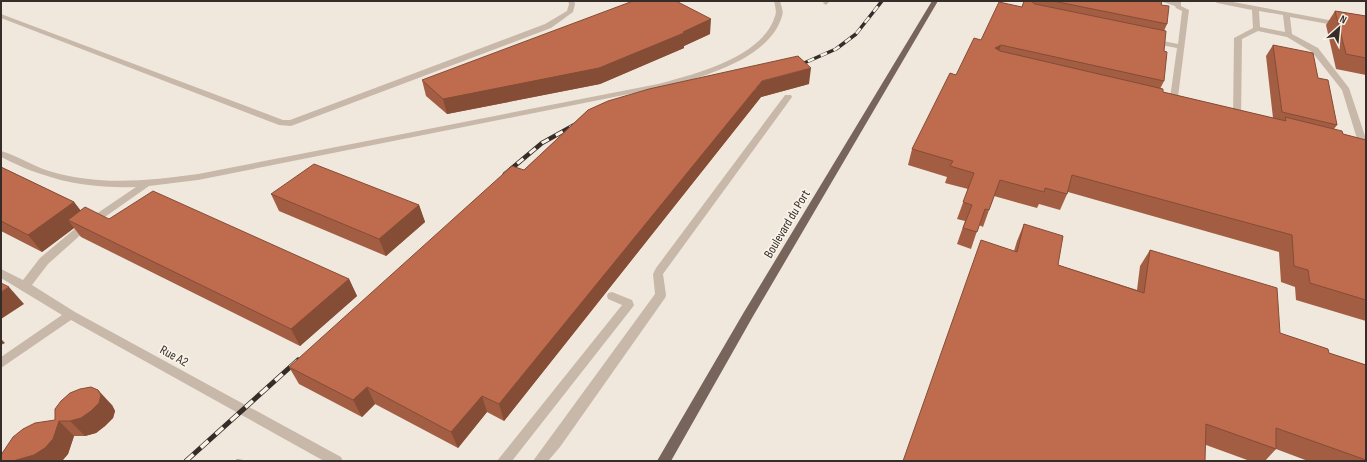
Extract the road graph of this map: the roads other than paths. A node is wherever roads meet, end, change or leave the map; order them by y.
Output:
1 (571, 1) edge
2 (777, 1) edge
3 (935, 1) edge
4 (1163, 1) edge
5 (1217, 1) edge
6 (1178, 2) edge
7 (1255, 8) junction
8 (1286, 14) junction
9 (1, 16) edge
10 (1257, 29) junction
11 (1366, 29) edge
12 (1289, 36) junction
13 (1144, 39) edge
14 (1182, 47) junction
15 (788, 97) dead end
16 (1183, 107) edge
17 (1237, 120) edge
18 (1348, 146) edge
19 (1, 154) edge
20 (145, 185) junction
21 (1, 273) edge
22 (26, 286) junction
23 (612, 296) dead end
24 (71, 315) junction
25 (1, 363) edge
26 (336, 461) edge
27 (504, 461) edge
28 (540, 461) edge
29 (664, 461) edge

1 - 9 street
2 - 20 street
3 - 29 main road, Boulevard du Port
4 - 6 street
5 - 7 street
6 - 14 street
7 - 8 street
7 - 10 street
8 - 11 street
8 - 12 street
10 - 12 street
10 - 17 street
12 - 18 street
13 - 14 street
14 - 16 street
15 - 28 street
19 - 20 street
20 - 22 street
21 - 22 street, Rue A2
22 - 24 street, Rue A2
23 - 27 street
24 - 25 street
24 - 26 street, Rue A2

